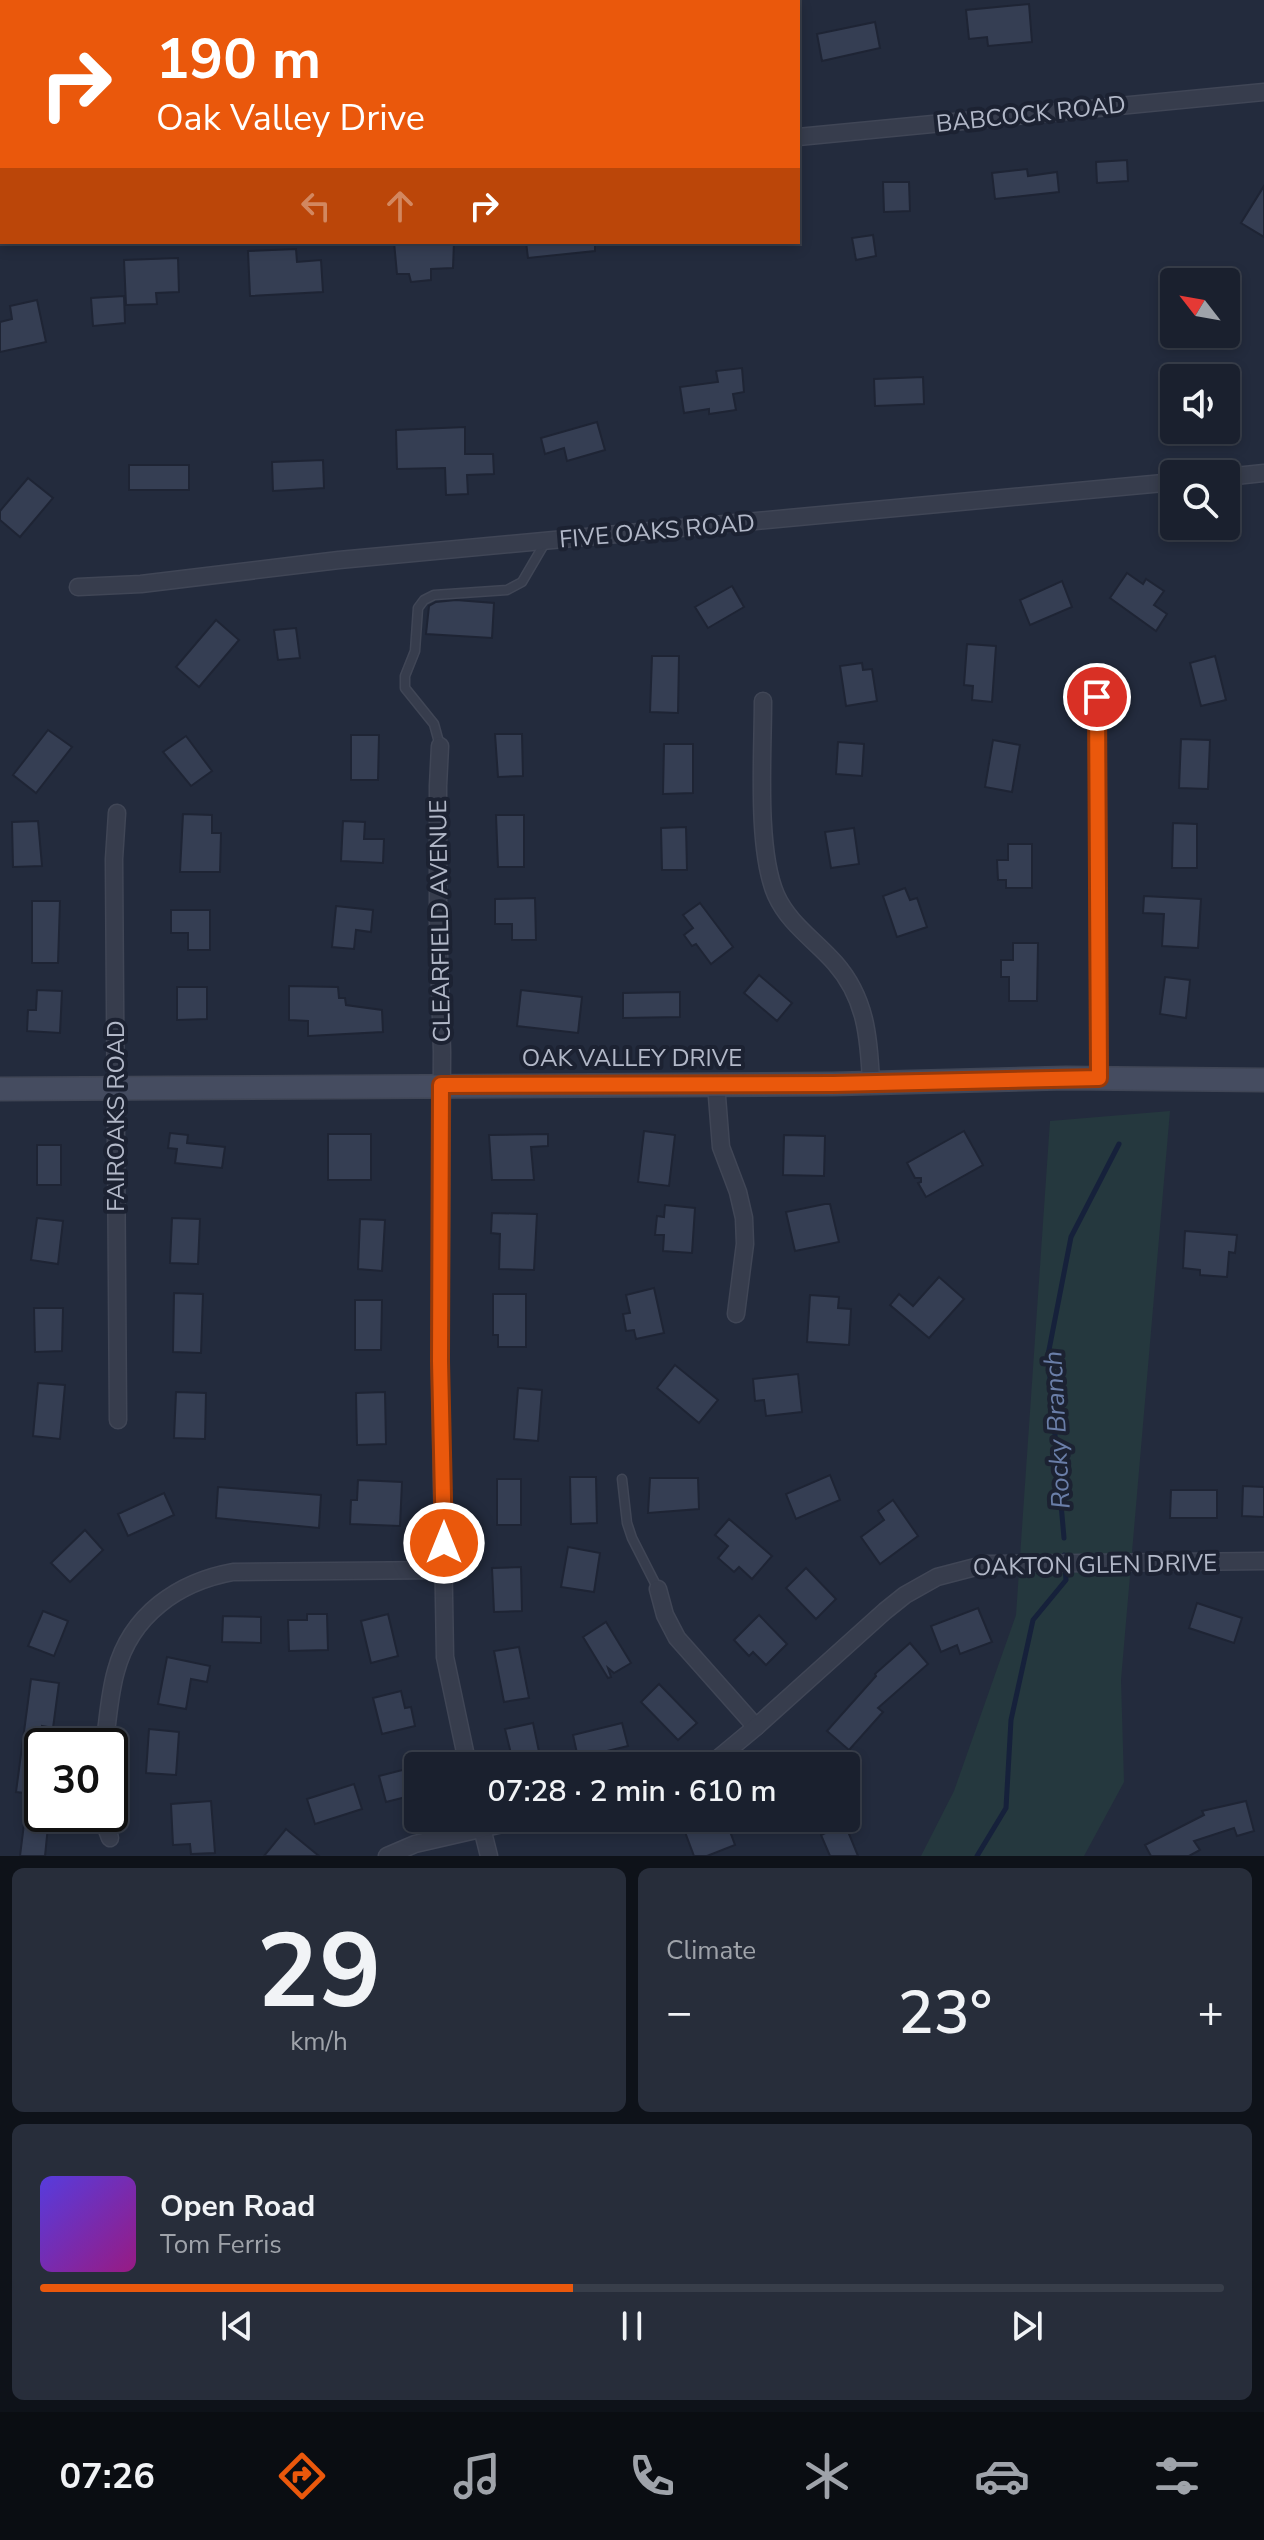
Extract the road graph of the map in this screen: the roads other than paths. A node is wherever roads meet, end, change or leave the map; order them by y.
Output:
1 (1264, 92) edge
2 (800, 137) edge
3 (1264, 473) edge
4 (1240, 476) edge
5 (1160, 483) edge
6 (546, 540) junction
7 (78, 587) dead end
8 (1097, 697) dead end
9 (763, 701) dead end
10 (440, 746) joint
11 (117, 813) dead end
12 (1099, 1078) junction
13 (1264, 1080) edge
14 (871, 1082) junction
15 (716, 1084) junction
16 (441, 1085) junction
17 (116, 1087) junction
18 (0, 1089) edge
19 (736, 1314) dead end
20 (118, 1420) dead end
21 (622, 1479) dead end
22 (1264, 1561) edge
23 (444, 1570) junction
24 (658, 1589) joint
25 (756, 1727) junction
26 (107, 1728) edge
27 (465, 1752) edge
28 (726, 1752) edge
29 (108, 1832) edge
30 (453, 1832) edge
31 (483, 1832) edge
32 (110, 1838) dead end
33 (387, 1856) edge
34 (489, 1856) edge

1 - 2 street, BABCOCK ROAD
3 - 4 street
5 - 6 street, FIVE OAKS ROAD
6 - 7 street, FIVE OAKS ROAD
6 - 10 lane
8 - 12 street
9 - 14 street
10 - 16 street, CLEARFIELD AVENUE
11 - 17 street, FAIROAKS ROAD
12 - 13 street, OAK VALLEY DRIVE
12 - 14 street, OAK VALLEY DRIVE
14 - 15 street, OAK VALLEY DRIVE
15 - 16 street, OAK VALLEY DRIVE
15 - 19 street
16 - 17 street, OAK VALLEY DRIVE
16 - 23 street, CLEARFIELD AVENUE
17 - 18 street, OAK VALLEY DRIVE
17 - 20 street, FAIROAKS ROAD
21 - 24 lane
22 - 25 street, OAKTON GLEN DRIVE
23 - 26 street
23 - 27 street, CLEARFIELD AVENUE
24 - 25 street
25 - 28 street, OAKTON GLEN DRIVE
29 - 32 street
30 - 33 street
31 - 34 street

